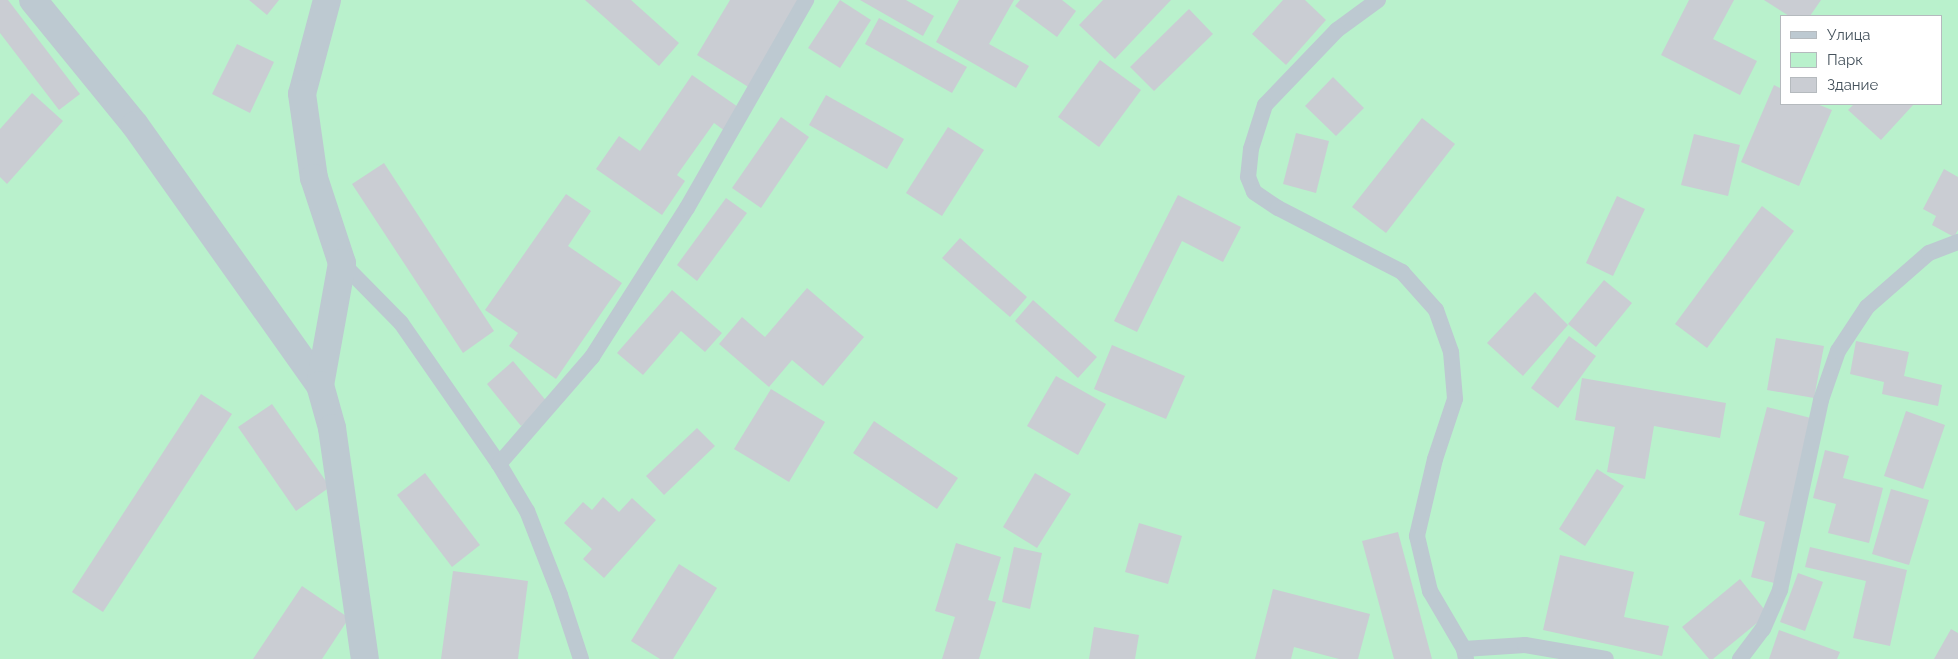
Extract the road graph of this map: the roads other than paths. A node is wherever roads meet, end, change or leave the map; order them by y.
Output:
1 (33, 0) edge
2 (327, 0) edge
3 (806, 0) edge
4 (1378, 0) edge
5 (1958, 242) edge
6 (342, 263) junction
7 (320, 386) junction
8 (498, 464) junction
9 (1465, 654) edge
10 (365, 659) edge
11 (581, 659) edge
12 (1606, 659) edge
13 (1740, 659) edge

1 - 7 street
2 - 6 street
3 - 8 lane
4 - 9 lane
5 - 13 lane
6 - 7 street
6 - 8 lane
7 - 10 street
8 - 11 lane
9 - 12 lane

